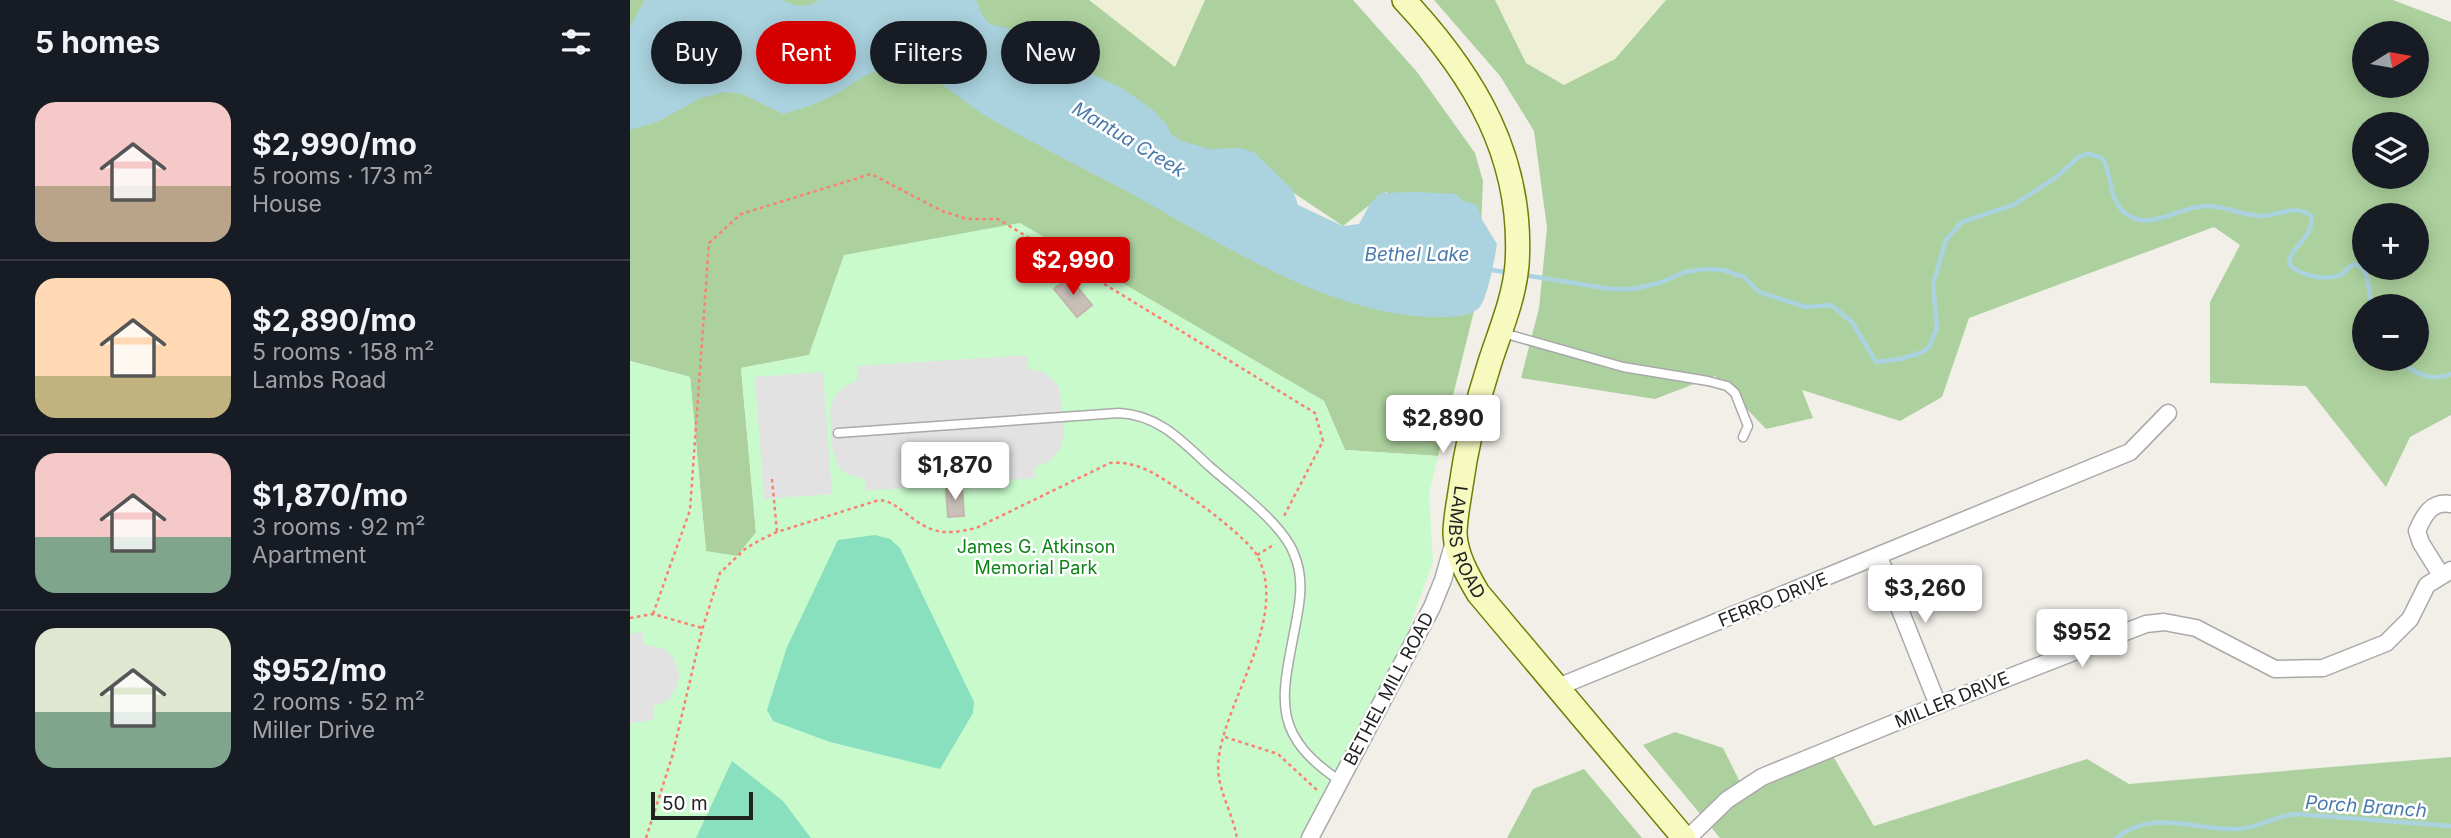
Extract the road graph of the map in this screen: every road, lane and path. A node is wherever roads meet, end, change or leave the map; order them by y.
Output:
1 (1404, 0) edge
2 (1500, 332) junction
3 (2168, 412) dead end
4 (838, 433) dead end
5 (1743, 437) dead end
6 (772, 479) dead end
7 (2451, 504) edge
8 (1281, 532) junction
9 (777, 533) junction
10 (1455, 536) junction
11 (1257, 555) junction
12 (1879, 557) junction
13 (2446, 572) edge
14 (653, 614) junction
15 (630, 618) edge
16 (703, 628) junction
17 (1558, 687) junction
18 (1938, 705) junction
19 (1223, 736) junction
20 (1340, 781) junction
21 (1330, 801) junction
22 (646, 838) edge
23 (1237, 838) edge
24 (1310, 838) edge
25 (1686, 838) edge

1 - 2 main road, LAMBS ROAD
2 - 5 lane
2 - 10 main road, LAMBS ROAD
3 - 12 street, FERRO DRIVE
4 - 8 lane
6 - 9 path
7 - 13 street, MILLER DRIVE
8 - 11 path
8 - 14 path
8 - 20 lane
9 - 11 path
9 - 16 path
10 - 17 main road, LAMBS ROAD
10 - 20 street, BETHEL MILL ROAD
11 - 19 path
12 - 17 street, FERRO DRIVE
12 - 18 street
13 - 18 street, MILLER DRIVE
14 - 15 path
14 - 16 path
16 - 22 path
17 - 25 main road, LAMBS ROAD
18 - 25 street, MILLER DRIVE
19 - 21 path
19 - 23 path
20 - 21 street, BETHEL MILL ROAD
21 - 24 street, BETHEL MILL ROAD

